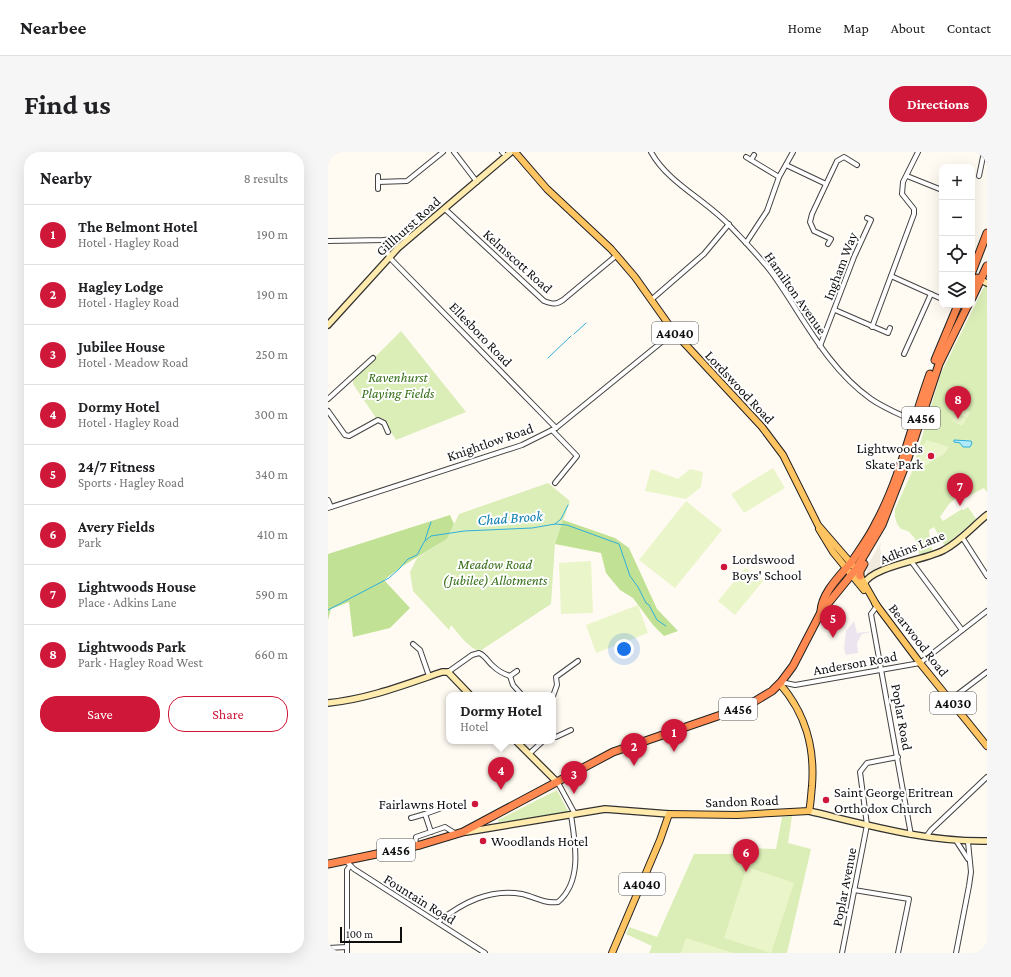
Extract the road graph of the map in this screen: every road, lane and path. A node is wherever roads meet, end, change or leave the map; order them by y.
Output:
1 (443, 152) edge
2 (454, 152) edge
3 (511, 152) edge
4 (515, 152) edge
5 (651, 152) edge
6 (793, 152) edge
7 (918, 152) edge
8 (984, 152) edge
9 (754, 155) dead end
10 (746, 158) dead end
11 (750, 160) junction
12 (786, 165) junction
13 (857, 165) dead end
14 (378, 176) dead end
15 (907, 176) junction
16 (979, 176) dead end
17 (779, 177) junction
18 (378, 182) junction
19 (477, 182) junction
20 (826, 184) junction
21 (939, 189) edge
22 (378, 190) dead end
23 (445, 209) junction
24 (867, 218) dead end
25 (729, 224) junction
26 (987, 233) edge
27 (410, 237) junction
28 (384, 240) junction
29 (328, 241) edge
30 (746, 243) junction
31 (828, 244) dead end
32 (617, 255) junction
33 (389, 256) junction
34 (978, 256) junction
35 (975, 264) edge
36 (987, 264) edge
37 (891, 276) junction
38 (975, 279) edge
39 (984, 282) edge
40 (931, 294) junction
41 (975, 294) edge
42 (939, 298) edge
43 (651, 300) junction
44 (957, 308) edge
45 (967, 308) edge
46 (835, 310) junction
47 (328, 325) edge
48 (872, 327) junction
49 (890, 328) dead end
50 (674, 332) junction
51 (820, 346) junction
52 (904, 354) dead end
53 (373, 358) dead end
54 (328, 398) edge
55 (328, 411) edge
56 (917, 421) junction
57 (554, 429) junction
58 (388, 432) dead end
59 (577, 456) junction
60 (581, 459) dead end
61 (555, 483) dead end
62 (328, 500) edge
63 (330, 507) edge
64 (987, 515) edge
65 (962, 537) junction
66 (871, 545) junction
67 (911, 561) junction
68 (851, 568) junction
69 (860, 576) junction
70 (987, 576) edge
71 (864, 584) junction
72 (877, 606) junction
73 (987, 611) edge
74 (962, 630) junction
75 (413, 644) dead end
76 (578, 661) dead end
77 (920, 663) junction
78 (882, 670) junction
79 (517, 671) dead end
80 (448, 672) junction
81 (987, 672) edge
82 (429, 676) junction
83 (510, 676) junction
84 (781, 683) junction
85 (467, 692) edge
86 (519, 692) edge
87 (554, 692) edge
88 (950, 700) junction
89 (328, 703) edge
90 (571, 730) dead end
91 (556, 737) edge
92 (519, 744) edge
93 (540, 744) edge
94 (987, 745) edge
95 (529, 754) junction
96 (898, 757) junction
97 (987, 778) edge
98 (556, 781) junction
99 (438, 809) dead end
100 (809, 811) junction
101 (425, 814) junction
102 (669, 814) junction
103 (573, 815) junction
104 (411, 818) dead end
105 (484, 822) junction
106 (867, 825) junction
107 (496, 827) junction
108 (431, 832) junction
109 (459, 833) junction
110 (912, 835) junction
111 (926, 838) junction
112 (987, 841) edge
113 (957, 842) junction
114 (968, 842) junction
115 (415, 846) junction
116 (968, 859) junction
117 (348, 863) junction
118 (328, 864) edge
119 (854, 890) junction
120 (438, 922) junction
121 (346, 947) junction
122 (328, 948) edge
123 (347, 953) edge
124 (485, 953) edge
125 (612, 953) edge
126 (842, 953) edge
127 (898, 953) edge
128 (956, 953) edge

1 - 18 street
2 - 19 street
3 - 19 street, Gillhurst Road
4 - 32 main road, Lordswood Road / A4040
5 - 25 street, Hamilton Avenue
6 - 12 street
7 - 15 street
8 - 16 street
9 - 11 street
10 - 11 street
11 - 17 street
12 - 17 street
12 - 20 street
13 - 20 street
14 - 18 street
15 - 21 street
15 - 37 street
17 - 30 street
18 - 22 street
19 - 23 street, Gillhurst Road
20 - 31 street
23 - 27 street, Gillhurst Road
23 - 32 street, Kelmscott Road
24 - 46 street, Ingham Way
25 - 30 street, Hamilton Avenue
25 - 43 street
26 - 34 highway
27 - 28 street
27 - 33 street, Gillhurst Road
28 - 29 street
28 - 33 street
30 - 51 street, Hamilton Avenue
32 - 43 main road, Lordswood Road / A4040
33 - 47 street, Gillhurst Road
33 - 57 street, Ellesboro Road
34 - 35 highway
34 - 36 highway
36 - 39 highway
37 - 40 street
37 - 48 street
38 - 39 highway
39 - 41 highway
40 - 42 street
40 - 52 street
43 - 50 main road, Lordswood Road / A4040
44 - 56 highway, A456
45 - 56 highway, A456
46 - 48 street
46 - 51 street, Ingham Way
48 - 49 street
50 - 57 street, Knightlow Road
50 - 68 main road, Lordswood Road / A4040
51 - 56 street, Hamilton Avenue
53 - 54 street
55 - 58 street
56 - 66 highway, A456
56 - 68 highway, A456
57 - 59 street, Ellesboro Road
57 - 63 street, Knightlow Road
59 - 60 street, Ellesboro Road
59 - 61 street
62 - 63 street, Knightlow Road
64 - 65 street, Adkins Lane
65 - 67 street, Adkins Lane
65 - 70 street
66 - 68 highway, A456
66 - 69 highway, A456
67 - 71 street, Adkins Lane
67 - 74 street
68 - 69 main road, Bearwood Road / A4030
68 - 72 main road, Bearwood Road / A4030
68 - 84 highway, A456
69 - 71 main road, Bearwood Road / A4030
71 - 72 main road, Bearwood Road / A4030
72 - 77 main road, Bearwood Road / A4030
72 - 78 street, Poplar Road
73 - 74 street, Anderson Road
74 - 77 street, Anderson Road
75 - 82 street
76 - 87 street
77 - 78 street, Anderson Road
77 - 88 main road, Bearwood Road / A4030
78 - 84 street, Anderson Road
78 - 96 street, Poplar Road
79 - 83 street
80 - 82 street
80 - 83 street
80 - 85 street
81 - 88 street
82 - 89 street
83 - 86 street
84 - 98 highway, A456
84 - 100 main road
88 - 94 main road, Bearwood Road / A4030
90 - 91 street
92 - 95 street
93 - 95 street
95 - 98 street
96 - 106 street, Poplar Avenue
96 - 110 street, Poplar Road
97 - 111 street
98 - 103 street
98 - 105 highway, A456
99 - 101 street
100 - 102 main road, Sandon Road
100 - 106 street, Sandon Road
101 - 104 street
101 - 108 street
102 - 103 street, Sandon Road
102 - 125 main road, A4040
103 - 107 street, Sandon Road
103 - 120 street
105 - 107 street
105 - 109 highway, A456
106 - 110 street, Sandon Road
106 - 119 street, Poplar Avenue
107 - 109 street, Sandon Road
108 - 109 street
108 - 115 street
109 - 115 highway, A456
110 - 111 street, Sandon Road
111 - 113 street, Sandon Road
112 - 114 street, Sandon Road
113 - 114 street, Sandon Road
113 - 116 street
114 - 116 street
115 - 117 highway, A456
116 - 128 street
117 - 118 highway, A456
117 - 120 street, Fountain Road
117 - 121 street
119 - 126 street, Poplar Avenue
119 - 127 street
120 - 124 street, Fountain Road
121 - 122 street
121 - 123 street

